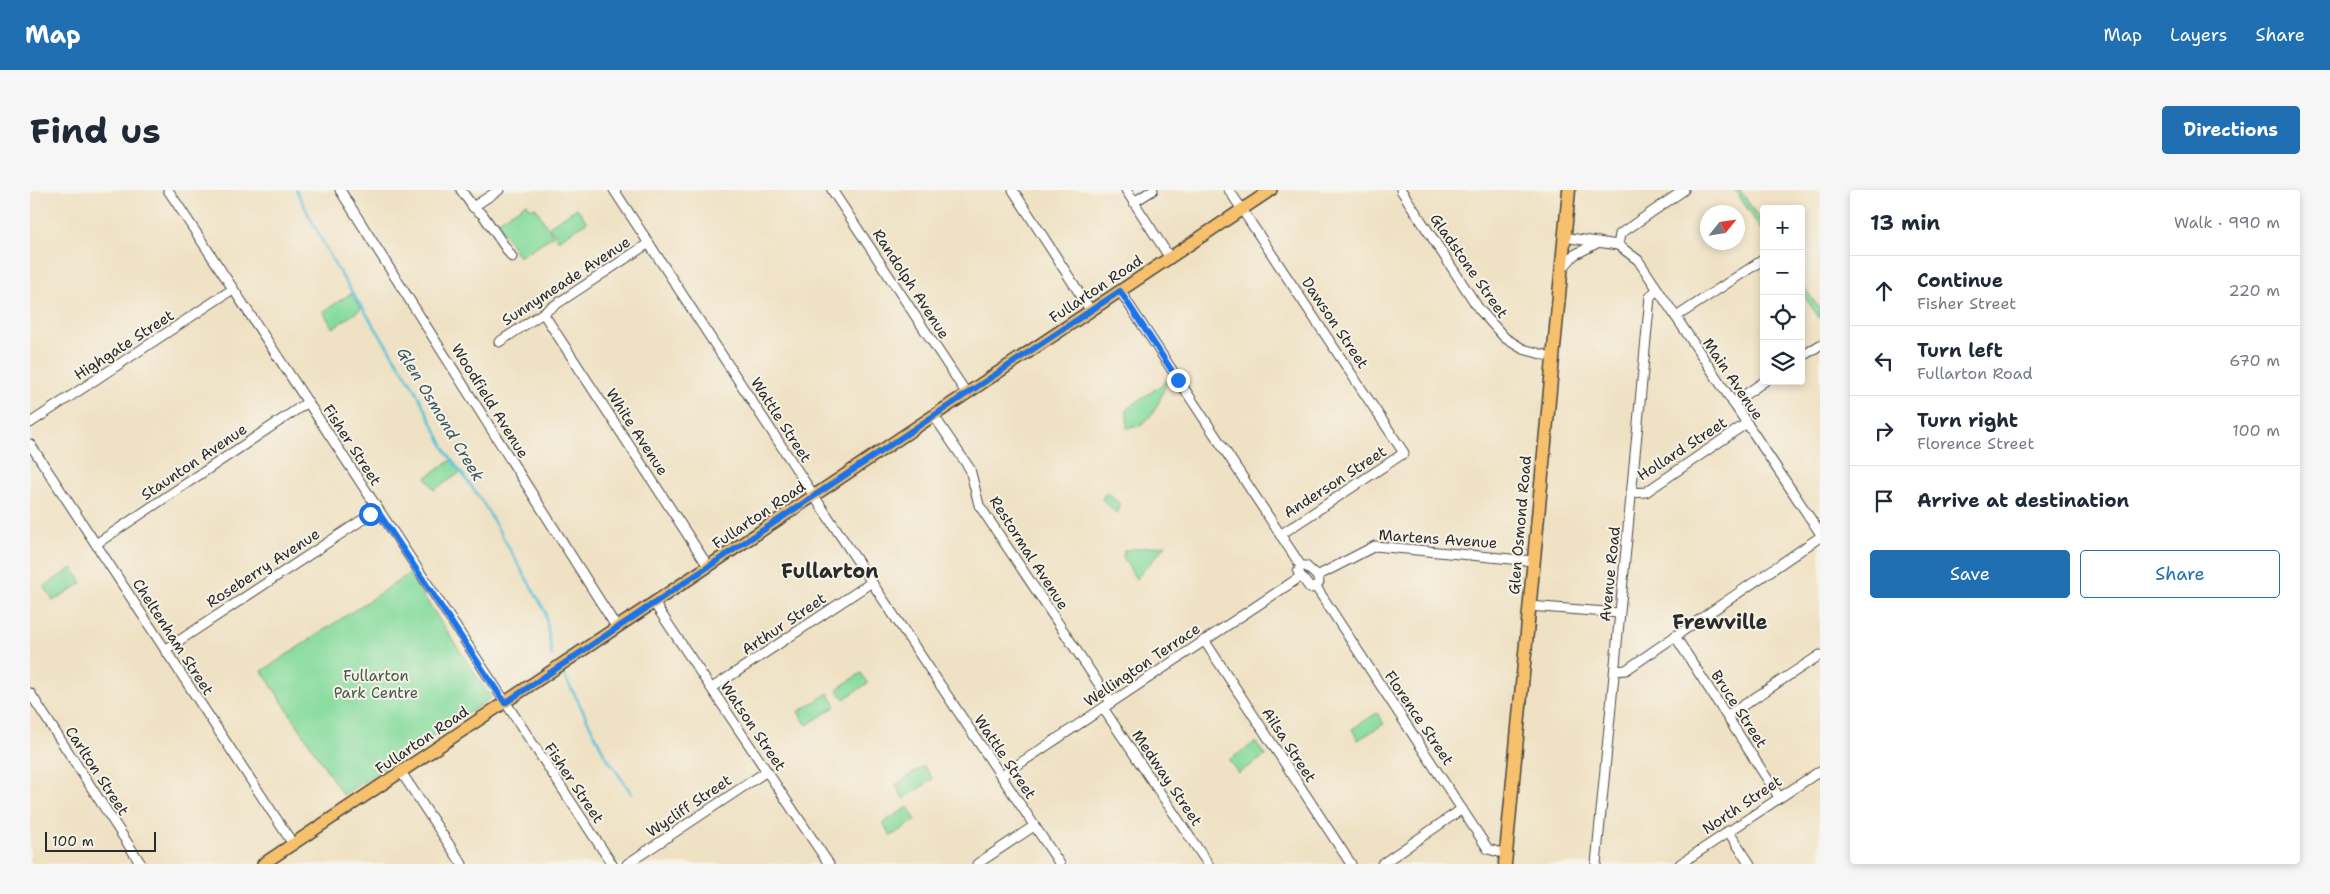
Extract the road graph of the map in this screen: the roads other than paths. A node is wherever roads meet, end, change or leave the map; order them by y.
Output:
1 (168, 190) edge
2 (340, 190) edge
3 (461, 190) edge
4 (499, 190) edge
5 (614, 190) edge
6 (832, 190) edge
7 (1013, 190) edge
8 (1126, 190) edge
9 (1153, 190) edge
10 (1230, 190) edge
11 (1271, 190) edge
12 (1401, 190) edge
13 (1569, 190) edge
14 (1684, 190) edge
15 (1134, 202) junction
16 (473, 207) junction
17 (1242, 210) junction
18 (1563, 237) junction
19 (1600, 242) junction
20 (649, 243) junction
21 (1618, 245) junction
22 (512, 257) dead end
23 (1170, 258) junction
24 (1760, 262) edge
25 (1559, 271) junction
26 (233, 289) junction
27 (1657, 289) junction
28 (1120, 291) junction
29 (1091, 311) junction
30 (543, 313) junction
31 (1676, 317) junction
32 (499, 342) dead end
33 (1820, 345) edge
34 (1805, 355) edge
35 (1552, 358) junction
36 (1760, 385) edge
37 (966, 394) junction
38 (308, 402) junction
39 (1733, 403) junction
40 (934, 416) junction
41 (30, 423) edge
42 (1747, 423) junction
43 (30, 444) edge
44 (1404, 452) joint
45 (1631, 493) junction
46 (814, 496) junction
47 (377, 510) junction
48 (1820, 533) edge
49 (1280, 535) junction
50 (1820, 537) edge
51 (96, 544) junction
52 (1533, 560) junction
53 (708, 566) junction
54 (1301, 566) junction
55 (1317, 576) junction
56 (1300, 577) junction
57 (872, 582) junction
58 (1316, 587) junction
59 (654, 602) junction
60 (1529, 606) junction
61 (1619, 613) junction
62 (617, 628) junction
63 (1675, 636) junction
64 (1204, 640) junction
65 (165, 650) junction
66 (1820, 655) edge
67 (1614, 671) junction
68 (712, 688) junction
69 (30, 693) edge
70 (1111, 702) junction
71 (505, 703) junction
72 (1103, 708) junction
73 (1727, 716) junction
74 (1820, 770) edge
75 (767, 771) junction
76 (401, 772) junction
77 (1001, 776) junction
78 (1779, 797) junction
79 (1462, 809) junction
80 (1034, 826) junction
81 (1728, 831) junction
82 (293, 844) junction
83 (1506, 859) edge
84 (141, 864) edge
85 (263, 864) edge
86 (462, 864) edge
87 (612, 864) edge
88 (627, 864) edge
89 (829, 864) edge
90 (977, 864) edge
91 (1060, 864) edge
92 (1208, 864) edge
93 (1352, 864) edge
94 (1382, 864) edge
95 (1596, 864) edge
96 (1680, 864) edge
97 (1750, 864) edge

1 - 26 street, Fisher Street
2 - 62 street, Woodfield Avenue
3 - 16 street
4 - 16 street
5 - 20 street, Wattle Street
6 - 37 street, Randolph Avenue
7 - 29 street
8 - 15 street
9 - 15 street
10 - 17 street, Dawson Street
11 - 17 main road, Fullarton Road
12 - 35 street, Gladstone Street
13 - 18 highway, Glen Osmond Road
14 - 21 street
15 - 23 street
16 - 22 street
17 - 23 main road, Fullarton Road
17 - 44 street, Dawson Street
18 - 19 street, Main Avenue
18 - 25 highway, Glen Osmond Road
19 - 21 street, Main Avenue
19 - 25 street
20 - 30 street, Sunnymeade Avenue
20 - 46 street, Wattle Street
21 - 27 street, Main Avenue
23 - 28 main road, Fullarton Road
24 - 31 street
25 - 35 highway, Glen Osmond Road
26 - 38 street, Fisher Street
26 - 41 street, Highgate Street
27 - 31 street, Main Avenue
27 - 45 street, Avenue Road
28 - 29 main road, Fullarton Road
28 - 49 street
29 - 37 main road, Fullarton Road
30 - 32 street, Sunnymeade Avenue
30 - 53 street, White Avenue
31 - 39 street, Main Avenue
33 - 34 street
35 - 52 highway, Glen Osmond Road
36 - 39 street
37 - 40 main road, Fullarton Road
38 - 47 street, Fisher Street
38 - 51 street, Staunton Avenue
39 - 42 street, Main Avenue
40 - 46 main road, Fullarton Road
40 - 70 street, Restormal Avenue
42 - 45 street, Hollard Street
42 - 48 street, Main Avenue
43 - 51 street, Cheltenham Street
44 - 49 street, Anderson Street
45 - 61 street, Avenue Road
46 - 53 main road, Fullarton Road
46 - 57 street, Wattle Street
47 - 65 street, Roseberry Avenue
47 - 71 street, Fisher Street
49 - 54 street
50 - 63 street
51 - 65 street, Cheltenham Street
52 - 55 street, Martens Avenue
52 - 60 highway, Glen Osmond Road
53 - 59 main road, Fullarton Road
54 - 55 street
54 - 56 street
55 - 58 street
56 - 58 street
56 - 64 street, Wellington Terrace
57 - 68 street, Arthur Street
57 - 77 street, Wattle Street
58 - 79 street, Florence Street
59 - 62 main road, Fullarton Road
59 - 68 street, Watson Street
60 - 61 street
60 - 83 highway, Glen Osmond Road
61 - 67 street, Avenue Road
62 - 71 main road, Fullarton Road
63 - 67 street
63 - 73 street, Bruce Street
64 - 70 street, Wellington Terrace
64 - 93 street, Ailsa Street
65 - 82 street, Cheltenham Street
66 - 73 street
67 - 95 street, Avenue Road
68 - 75 street, Watson Street
69 - 84 street, Carlton Street
70 - 72 street, Wellington Terrace
71 - 76 main road, Fullarton Road
71 - 87 street, Fisher Street
72 - 77 street, Wellington Terrace
72 - 92 street, Medway Street
73 - 78 street, Bruce Street
74 - 78 street, North Street
75 - 88 street, Wycliff Street
75 - 89 street, Watson Street
76 - 82 main road, Fullarton Road
76 - 86 street
77 - 80 street, Wattle Street
78 - 81 street, North Street
79 - 83 street, Florence Street
79 - 94 street
80 - 90 street
80 - 91 street, Wattle Street
81 - 96 street, North Street
81 - 97 street
82 - 85 main road, Fullarton Road

